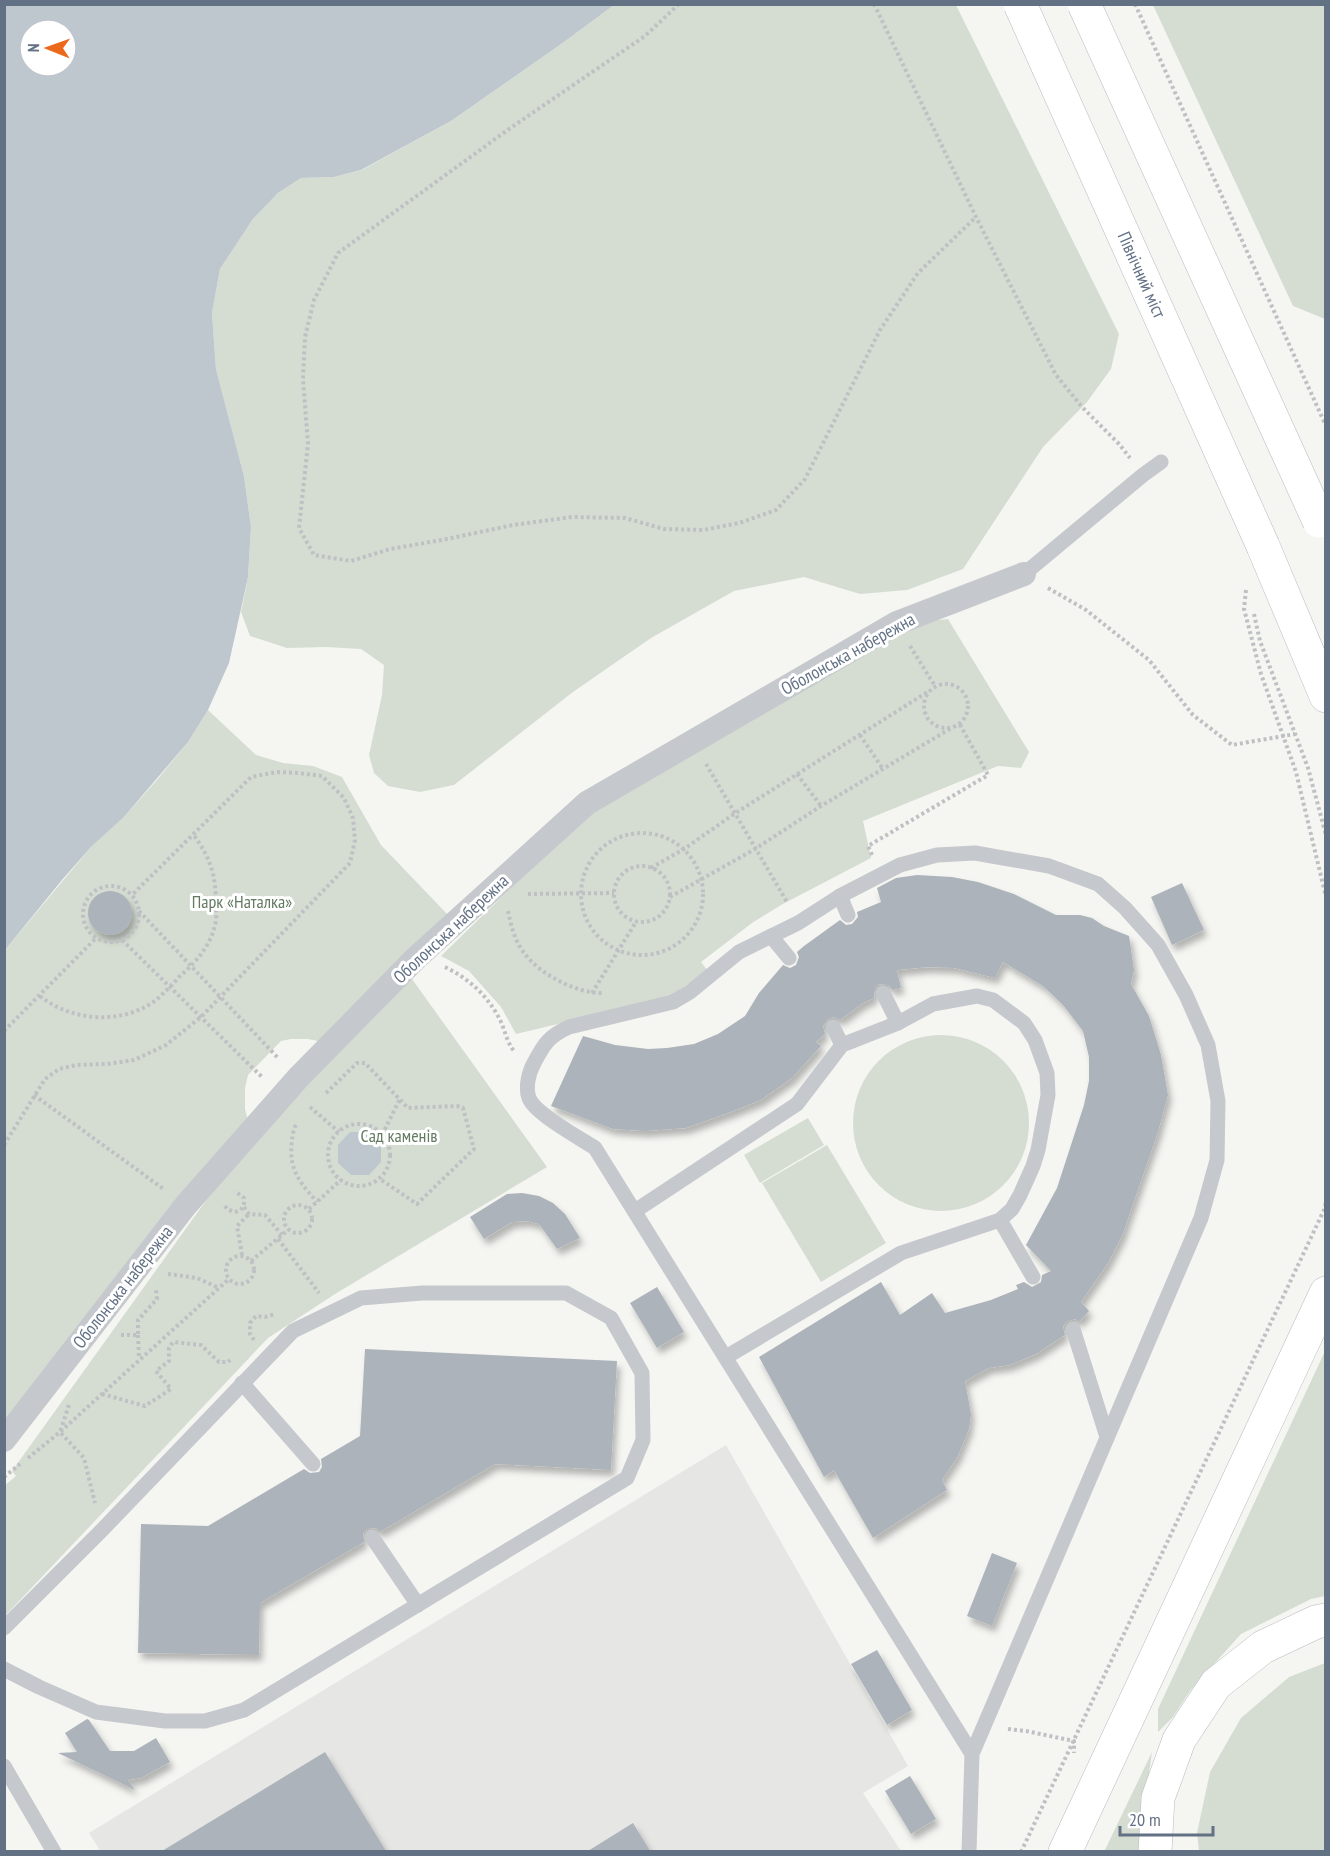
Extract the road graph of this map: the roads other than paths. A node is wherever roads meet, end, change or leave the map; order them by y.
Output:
1 (1020, 4) edge
2 (1084, 4) edge
3 (1161, 462) dead end
4 (1322, 529) edge
5 (1024, 574) joint
6 (1326, 696) edge
7 (840, 896) junction
8 (848, 915) dead end
9 (771, 936) junction
10 (789, 958) dead end
11 (883, 993) dead end
12 (898, 1023) junction
13 (833, 1027) dead end
14 (842, 1045) junction
15 (635, 1211) junction
16 (1000, 1220) junction
17 (1033, 1277) dead end
18 (1326, 1293) edge
19 (1073, 1329) dead end
20 (726, 1357) junction
21 (242, 1383) junction
22 (1107, 1437) junction
23 (4, 1440) edge
24 (313, 1464) dead end
25 (372, 1537) dead end
26 (418, 1605) junction
27 (1326, 1620) edge
28 (4, 1628) edge
29 (4, 1669) edge
30 (972, 1754) junction
31 (4, 1766) edge
32 (1071, 1843) edge
33 (54, 1851) edge
34 (969, 1851) edge
35 (1155, 1851) edge

1 - 6 main road, Північний міст, bridge
2 - 4 main road, bridge
3 - 5 lane
5 - 23 street, Оболонська набережна
7 - 8 lane
7 - 9 lane
7 - 22 lane
9 - 10 lane
9 - 15 lane
11 - 12 lane
12 - 14 lane
12 - 16 lane
13 - 14 lane
14 - 15 lane
15 - 20 lane
16 - 17 lane
16 - 20 lane
18 - 32 main road
19 - 22 lane
20 - 30 lane
21 - 24 lane
21 - 26 lane
21 - 28 lane
22 - 30 lane
25 - 26 lane
26 - 29 lane
27 - 35 main road
30 - 34 lane
31 - 33 lane

